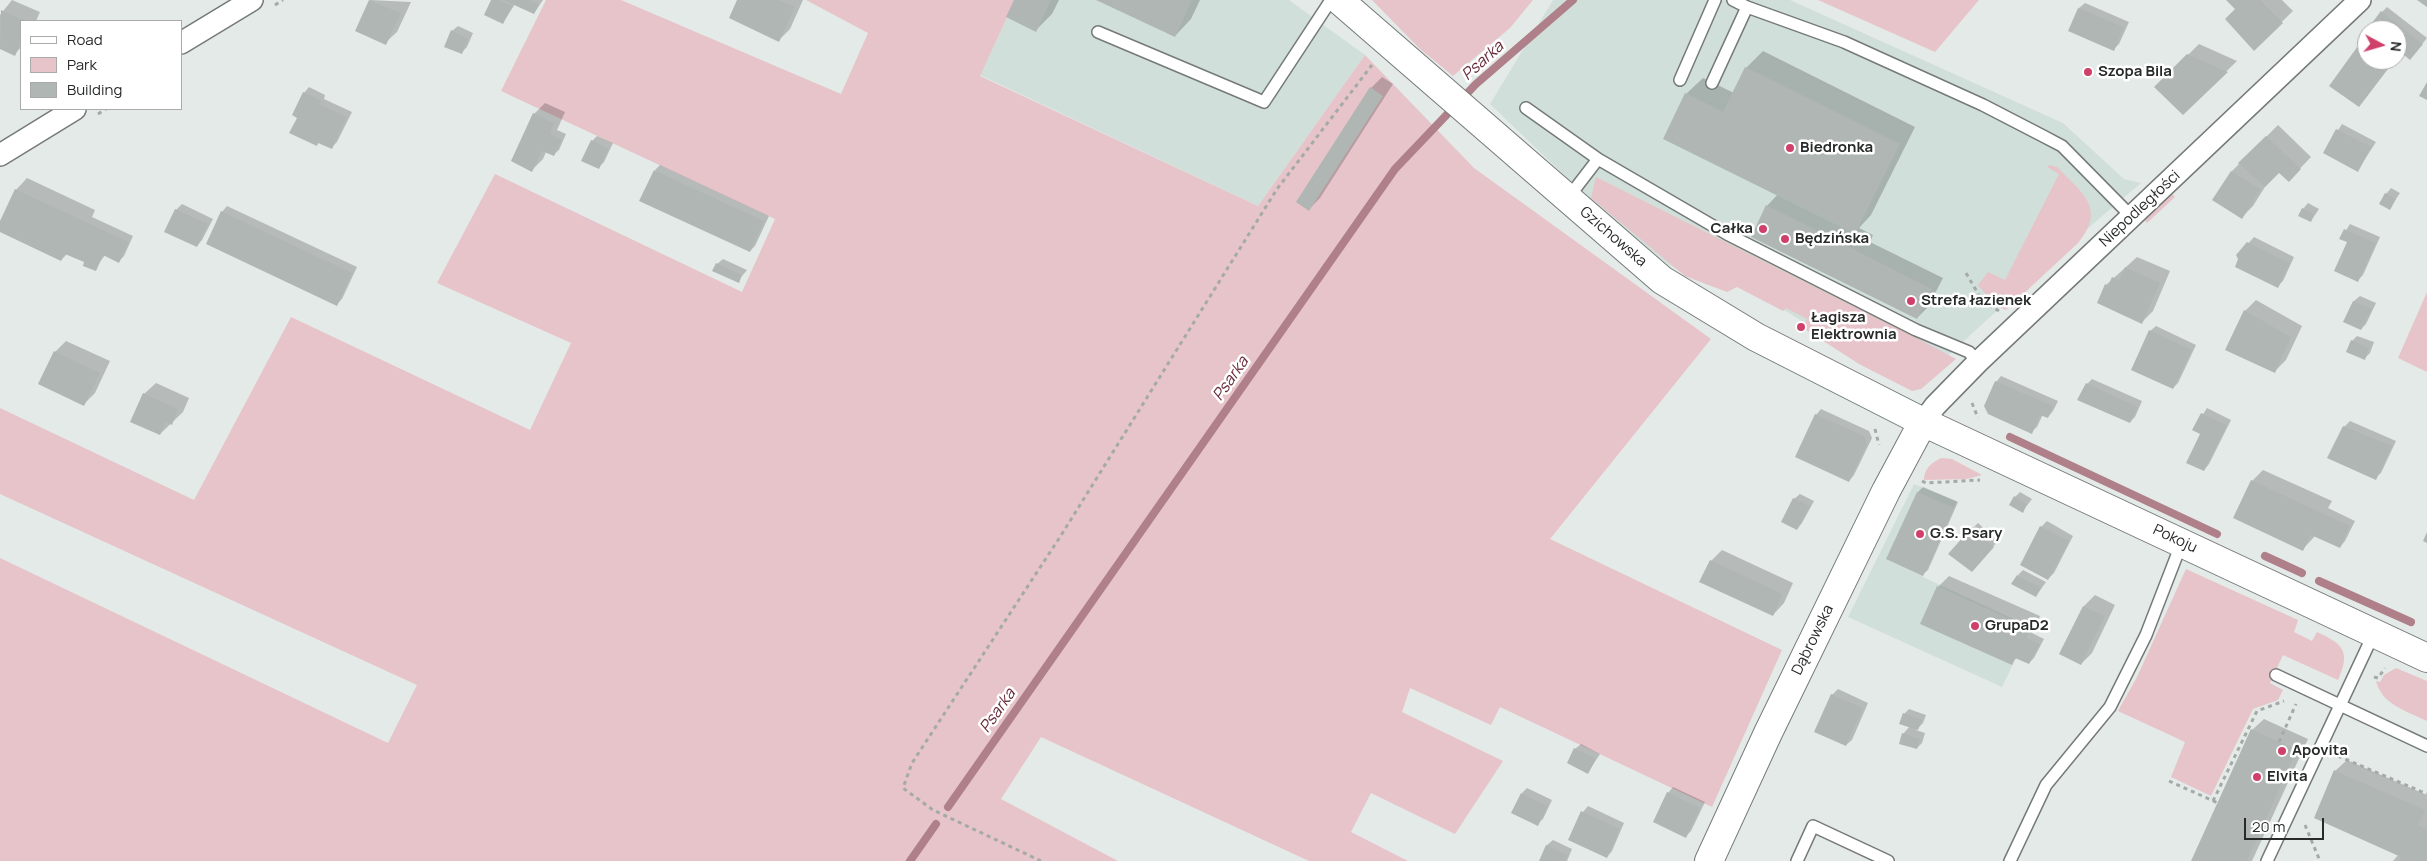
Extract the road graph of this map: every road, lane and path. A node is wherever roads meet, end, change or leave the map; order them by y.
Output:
1 (252, 0) edge
2 (1331, 0) edge
3 (1339, 0) edge
4 (1714, 0) edge
5 (1733, 0) edge
6 (2360, 0) edge
7 (1747, 7) junction
8 (1098, 32) dead end
9 (182, 42) edge
10 (1391, 44) junction
11 (1680, 80) dead end
12 (1712, 83) dead end
13 (1526, 108) dead end
14 (73, 110) edge
15 (0, 155) edge
16 (1598, 160) junction
17 (1568, 198) junction
18 (2132, 217) junction
19 (1966, 274) dead end
20 (2006, 315) dead end
21 (1978, 362) junction
22 (1923, 422) junction
23 (1873, 424) dead end
24 (1880, 452) dead end
25 (1914, 478) dead end
26 (1990, 479) dead end
27 (2182, 542) junction
28 (2374, 633) junction
29 (2427, 658) edge
30 (2387, 667) dead end
31 (2358, 669) junction
32 (2276, 675) dead end
33 (2297, 702) junction
34 (2341, 706) junction
35 (2334, 721) junction
36 (2279, 742) dead end
37 (2427, 746) edge
38 (2321, 748) junction
39 (2169, 781) dead end
40 (2427, 794) edge
41 (2213, 801) junction
42 (2295, 802) junction
43 (2218, 803) dead end
44 (1040, 861) edge
45 (1709, 861) edge
46 (1797, 861) edge
47 (1888, 861) edge
48 (2010, 861) edge
49 (2267, 861) edge
50 (2320, 861) edge

1 - 9 street
2 - 8 lane
3 - 10 street, Gzichowska
4 - 11 lane
5 - 7 lane
6 - 18 street, Niepodległości
7 - 12 lane
7 - 18 lane
10 - 17 street, Gzichowska
10 - 44 path
13 - 16 lane
14 - 15 street
16 - 17 lane
16 - 21 lane
17 - 22 street, Gzichowska
18 - 21 street, Niepodległości
19 - 20 path
21 - 22 street, Niepodległości
22 - 27 street, Pokoju
22 - 45 street, Dąbrowska
23 - 24 path
25 - 26 path
27 - 28 street, Pokoju
27 - 48 lane
28 - 29 street, Pokoju
28 - 31 lane
30 - 31 path
31 - 34 lane
32 - 34 lane
33 - 35 path
33 - 36 path
33 - 41 path
34 - 35 lane
34 - 37 lane
35 - 38 lane
38 - 40 path
38 - 42 lane
39 - 41 path
41 - 43 path
42 - 49 lane
42 - 50 path
46 - 47 lane

